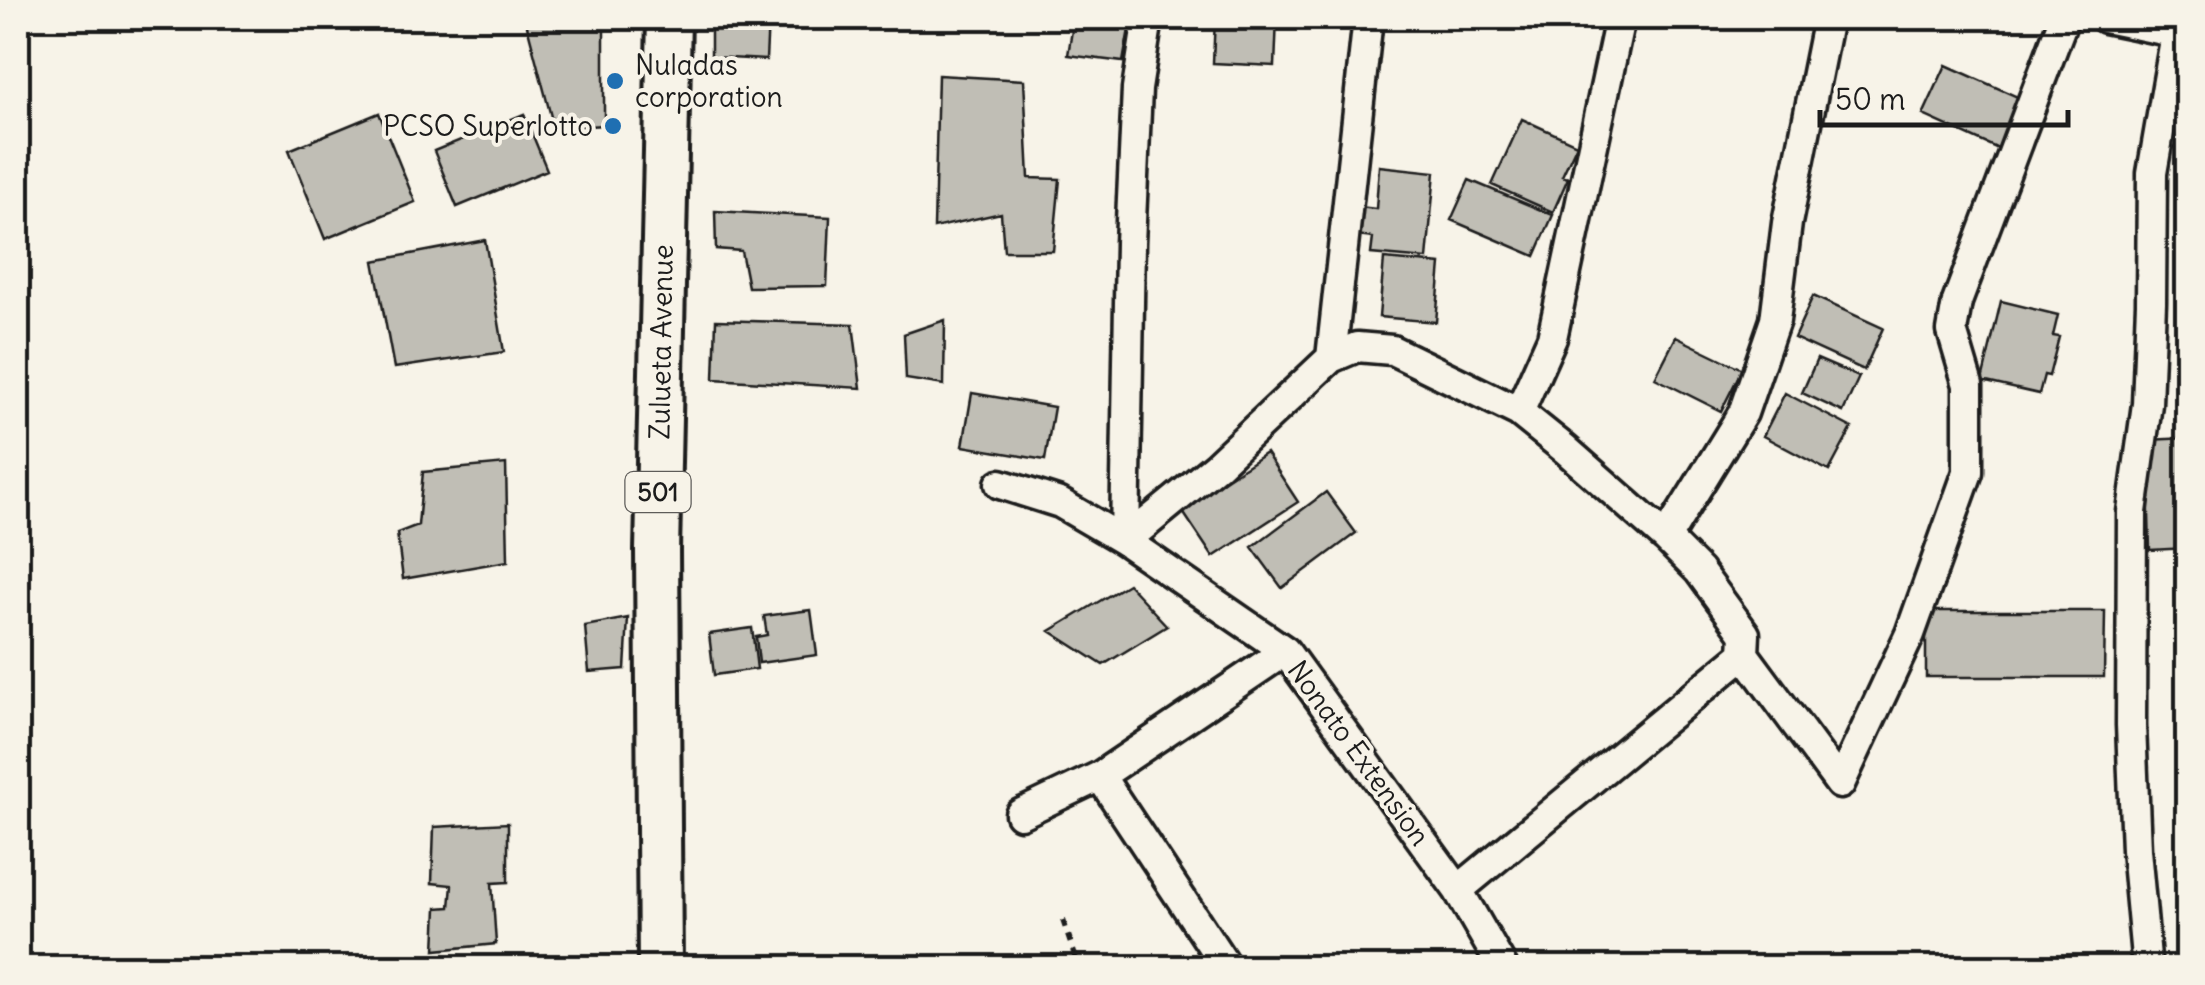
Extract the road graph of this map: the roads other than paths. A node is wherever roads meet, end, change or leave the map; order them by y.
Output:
1 (669, 18) edge
2 (1148, 18) edge
3 (1368, 18) edge
4 (1620, 18) edge
5 (1828, 18) edge
6 (2064, 18) edge
7 (2105, 18) edge
8 (2182, 34) edge
9 (1330, 358) junction
10 (1519, 412) junction
11 (1000, 484) dead end
12 (1666, 538) junction
13 (1126, 541) junction
14 (1285, 651) junction
15 (1744, 654) junction
16 (1100, 776) junction
17 (1020, 814) dead end
18 (1458, 890) junction
19 (660, 968) edge
20 (1227, 968) edge
21 (1503, 968) edge
22 (2147, 968) edge

1 - 19 main road, Zulueta Avenue / 501
2 - 13 street
3 - 9 street
4 - 10 street
5 - 12 street
6 - 15 street
7 - 8 street
8 - 22 street
9 - 10 street
9 - 13 street
10 - 12 street
11 - 13 street, Nonato Extension
12 - 15 street
13 - 14 street, Nonato Extension
14 - 16 street
14 - 18 street, Nonato Extension
15 - 18 street
16 - 17 street
16 - 20 street
18 - 21 street, Nonato Extension

